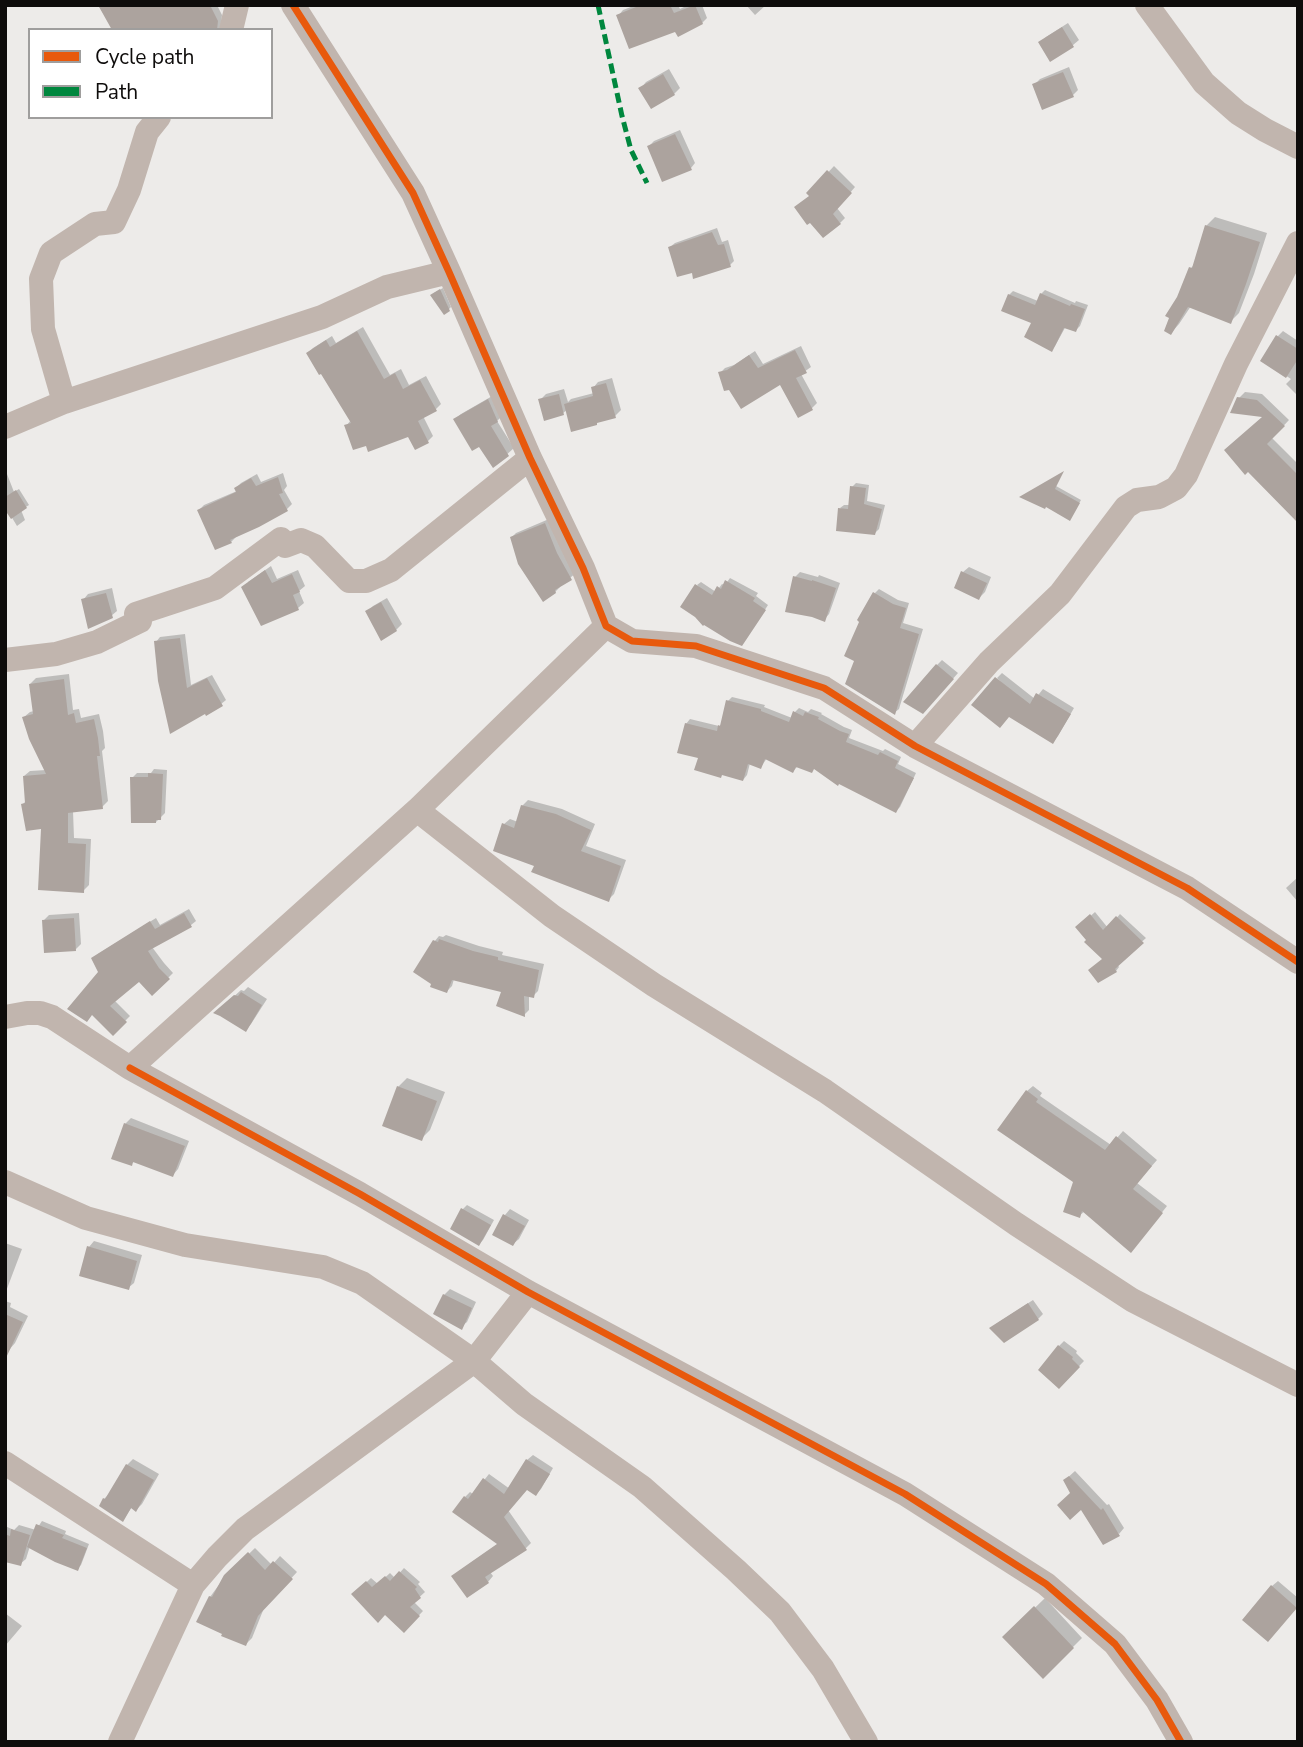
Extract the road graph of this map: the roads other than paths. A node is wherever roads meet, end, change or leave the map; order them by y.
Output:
1 (237, 5) edge
2 (293, 5) edge
3 (1147, 5) edge
4 (231, 28) edge
5 (157, 119) edge
6 (1298, 147) edge
7 (1298, 243) edge
8 (449, 272) junction
9 (64, 402) junction
10 (5, 427) edge
11 (530, 458) junction
12 (606, 626) junction
13 (5, 660) edge
14 (915, 746) junction
15 (418, 810) junction
16 (1298, 962) edge
17 (5, 1017) edge
18 (130, 1068) junction
19 (5, 1182) edge
20 (528, 1292) junction
21 (474, 1361) junction
22 (1298, 1385) edge
23 (5, 1463) edge
24 (193, 1586) junction
25 (120, 1742) edge
26 (866, 1742) edge
27 (1181, 1742) edge

1 - 4 street
2 - 8 street
3 - 6 street
5 - 9 street
7 - 14 street
8 - 9 street
8 - 11 street
9 - 10 street
11 - 12 street
11 - 13 street
12 - 14 street
12 - 15 street
14 - 16 street
15 - 18 street
15 - 22 street
17 - 18 street
18 - 20 street
19 - 21 street
20 - 21 street
20 - 27 street
21 - 24 street
21 - 26 street
23 - 24 street
24 - 25 street

